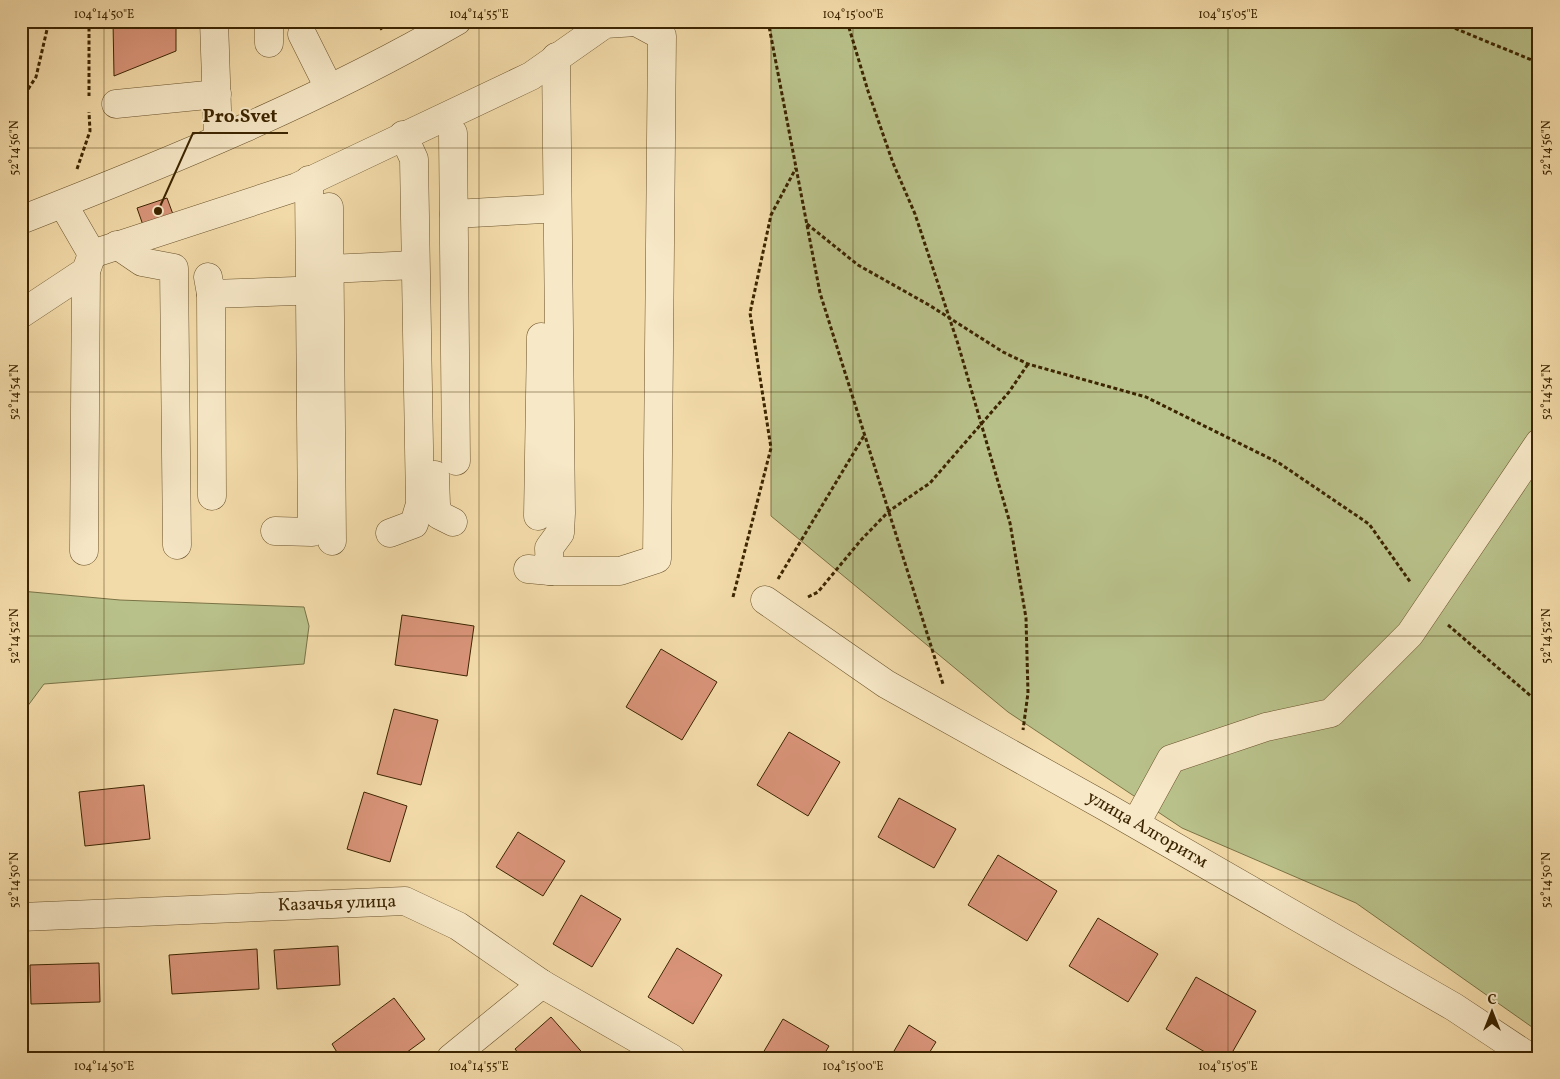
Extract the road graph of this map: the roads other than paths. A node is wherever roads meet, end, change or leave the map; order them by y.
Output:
1 (214, 21) edge
2 (457, 21) edge
3 (662, 29) edge
4 (302, 34) dead end
5 (556, 57) junction
6 (532, 76) junction
7 (329, 88) junction
8 (217, 94) junction
9 (116, 104) dead end
10 (411, 131) junction
11 (453, 133) dead end
12 (218, 139) junction
13 (303, 184) junction
14 (63, 204) junction
15 (329, 208) dead end
16 (543, 209) junction
17 (454, 214) junction
18 (21, 220) edge
19 (182, 224) junction
20 (117, 245) junction
21 (89, 262) junction
22 (415, 266) junction
23 (329, 269) junction
24 (295, 291) junction
25 (21, 314) edge
26 (1539, 444) edge
27 (456, 461) dead end
28 (186, 465) dead end
29 (212, 496) dead end
30 (300, 506) dead end
31 (538, 516) dead end
32 (453, 522) dead end
33 (275, 531) dead end
34 (390, 533) dead end
35 (332, 541) dead end
36 (177, 545) dead end
37 (84, 551) dead end
38 (773, 606) road end
39 (1136, 823) junction
40 (21, 917) edge
41 (542, 984) junction
42 (451, 1058) edge
43 (671, 1058) edge
44 (1531, 1058) edge

1 - 8 street
2 - 7 street
3 - 5 street
3 - 5 street
4 - 7 street
5 - 6 street
6 - 10 street
6 - 16 street
7 - 12 street
8 - 9 street
8 - 12 street
10 - 13 street
10 - 22 street
10 - 32 street
11 - 17 street
12 - 14 street
13 - 19 street
13 - 24 street
13 - 33 street
14 - 18 street
14 - 21 street
15 - 23 street
16 - 17 street
16 - 31 street
17 - 27 street
19 - 20 street
19 - 28 street
20 - 21 street
20 - 36 street
21 - 25 street
21 - 37 street
22 - 23 street
22 - 34 street
23 - 35 street
24 - 29 street
24 - 30 street
26 - 39 street
38 - 39 street, улица Алгоритм
39 - 44 street, улица Алгоритм
40 - 41 street, Казачья улица
41 - 42 street
41 - 43 street, Казачья улица

